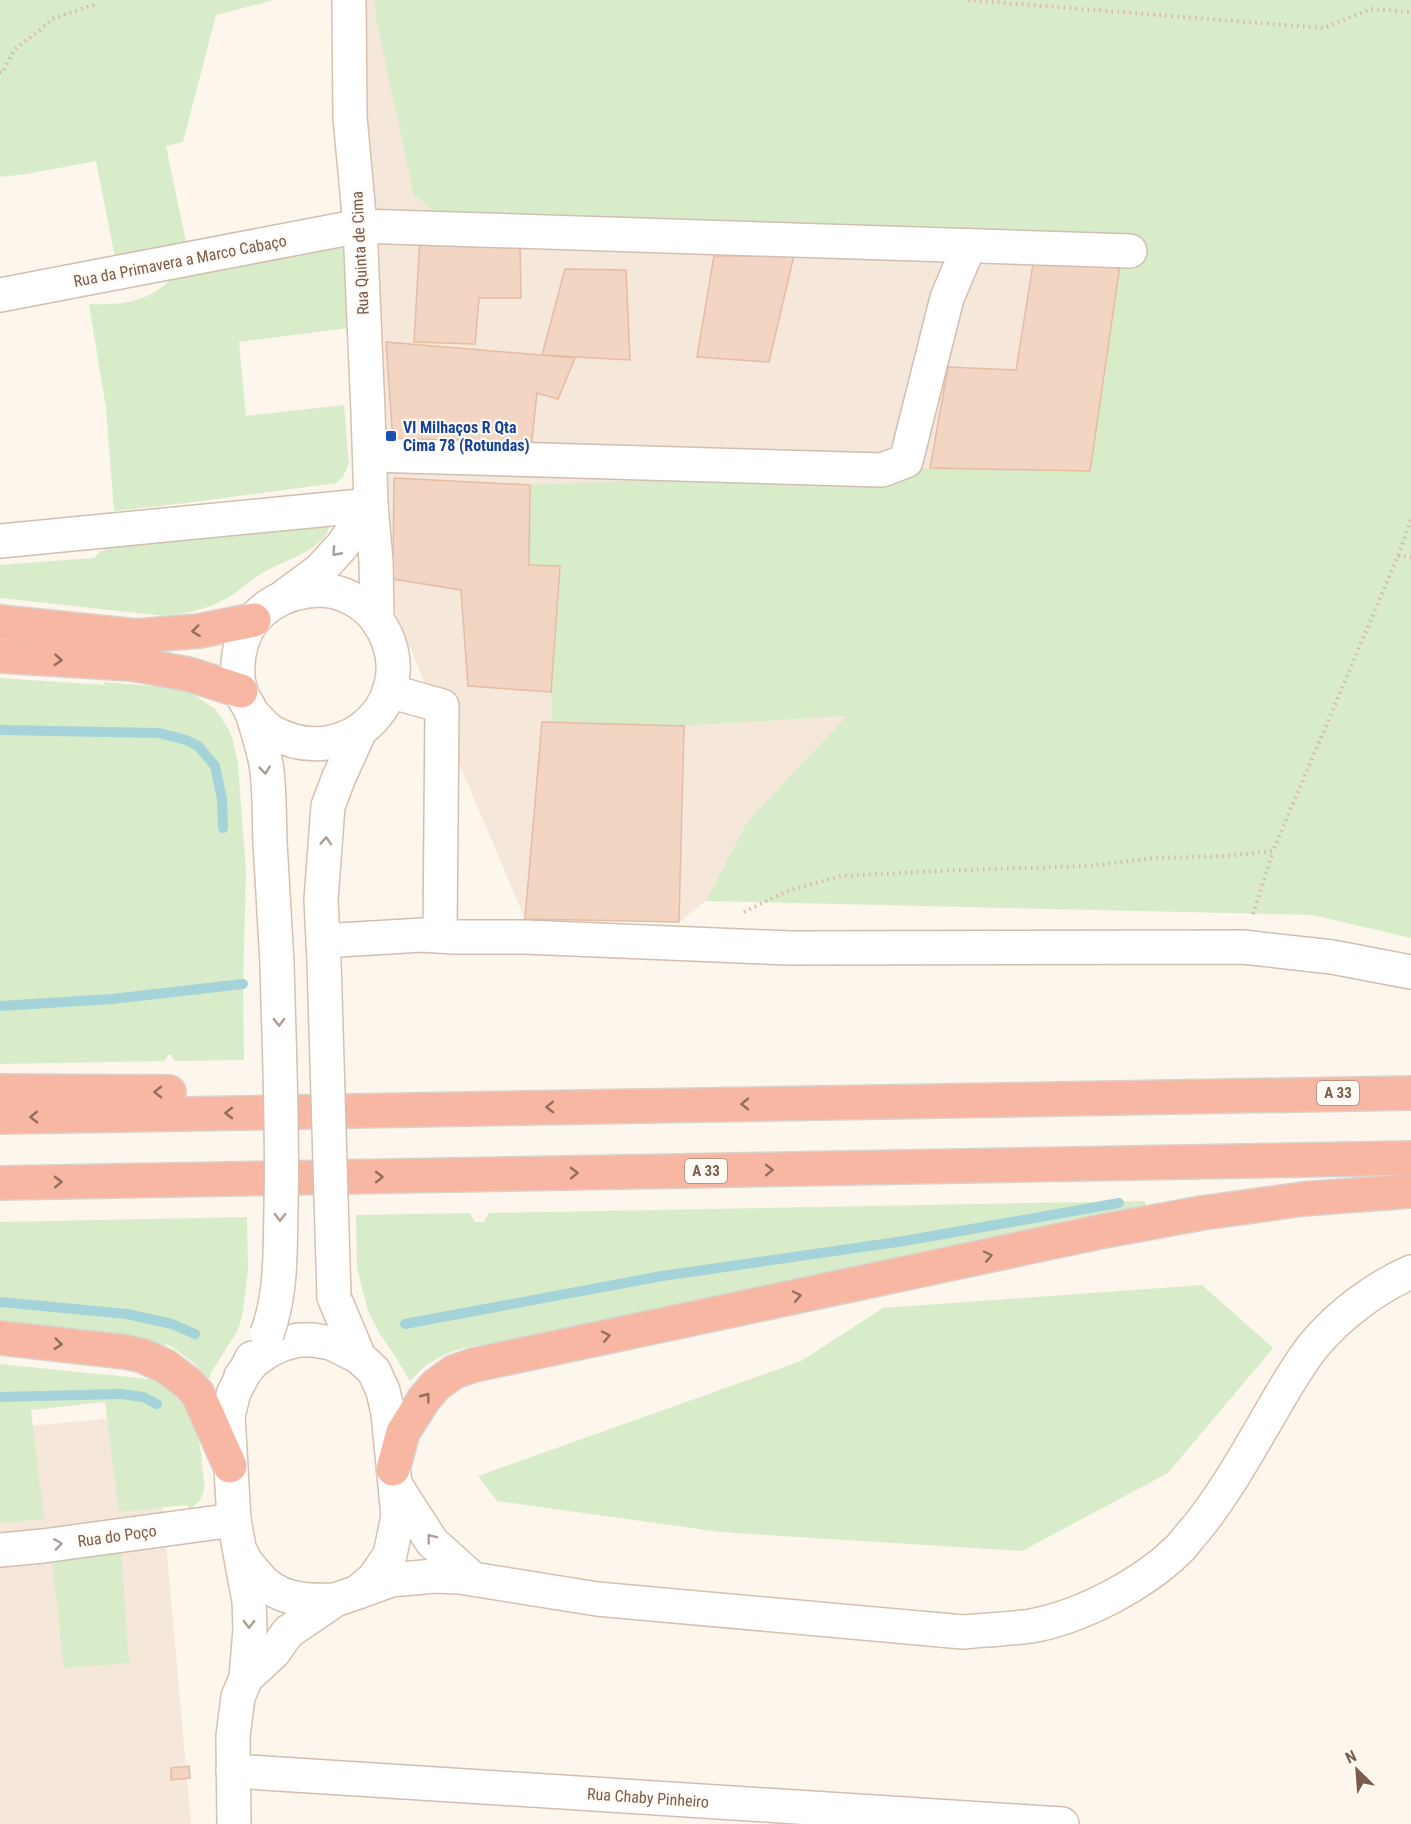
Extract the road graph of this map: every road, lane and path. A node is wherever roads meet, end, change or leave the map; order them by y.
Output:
1 (95, 0) edge
2 (348, 0) edge
3 (968, 0) edge
4 (1411, 12) edge
5 (0, 72) edge
6 (360, 226) junction
7 (969, 246) junction
8 (1130, 251) dead end
9 (0, 295) edge
10 (370, 455) junction
11 (371, 505) junction
12 (1411, 519) edge
13 (0, 541) edge
14 (1398, 556) junction
15 (1411, 557) edge
16 (286, 595) junction
17 (377, 619) junction
18 (254, 620) junction
19 (0, 622) edge
20 (0, 656) edge
21 (389, 691) junction
22 (247, 702) junction
23 (360, 731) junction
24 (1273, 851) junction
25 (741, 913) dead end
26 (440, 936) junction
27 (1243, 947) junction
28 (324, 951) junction
29 (1411, 972) edge
30 (0, 1090) edge
31 (1411, 1093) edge
32 (1266, 1094) junction
33 (0, 1117) edge
34 (1411, 1158) edge
35 (0, 1184) edge
36 (1411, 1191) edge
37 (1411, 1272) edge
38 (0, 1338) edge
39 (359, 1357) junction
40 (241, 1376) junction
41 (230, 1466) junction
42 (394, 1477) junction
43 (237, 1533) junction
44 (0, 1550) edge
45 (473, 1579) junction
46 (346, 1596) junction
47 (246, 1678) junction
48 (233, 1771) junction
49 (234, 1824) edge
50 (1062, 1824) edge

1 - 5 path
2 - 6 street, Rua Quinta de Cima
3 - 4 path
6 - 7 street, Rua da Primavera a Marco Cabaço
6 - 9 street, Rua da Primavera a Marco Cabaço
6 - 10 street, Rua Quinta de Cima
7 - 8 street, Rua da Primavera a Marco Cabaço
7 - 10 street
10 - 11 street, Rua Quinta de Cima
11 - 13 street
11 -> 16 street
11 - 17 street, Rua Quinta de Cima
12 - 14 path
14 - 15 path
14 - 24 path
16 - 17 street
16 - 18 street
17 - 21 street
18 -> 19 highway
18 - 22 street
20 -> 22 highway
21 - 23 street
21 - 26 street
22 - 23 street
22 -> 40 street, bridge
28 -> 23 street
24 - 25 path
24 - 27 path
26 - 27 street
26 - 28 street
27 - 29 street
28 - 39 street, bridge
32 -> 30 highway
31 - 32 highway, A 33
32 -> 33 highway, A 33
35 -> 34 highway, A 33
42 -> 36 highway
37 - 45 street
38 -> 41 highway
39 - 40 street
39 - 42 street
40 - 41 street
41 - 43 street
45 -> 42 street
42 - 46 street
44 -> 43 street, Rua do Poço
43 - 46 street
43 -> 47 street
45 - 46 street
46 - 47 street
47 - 48 street
48 - 49 street
48 - 50 street, Rua Chaby Pinheiro

